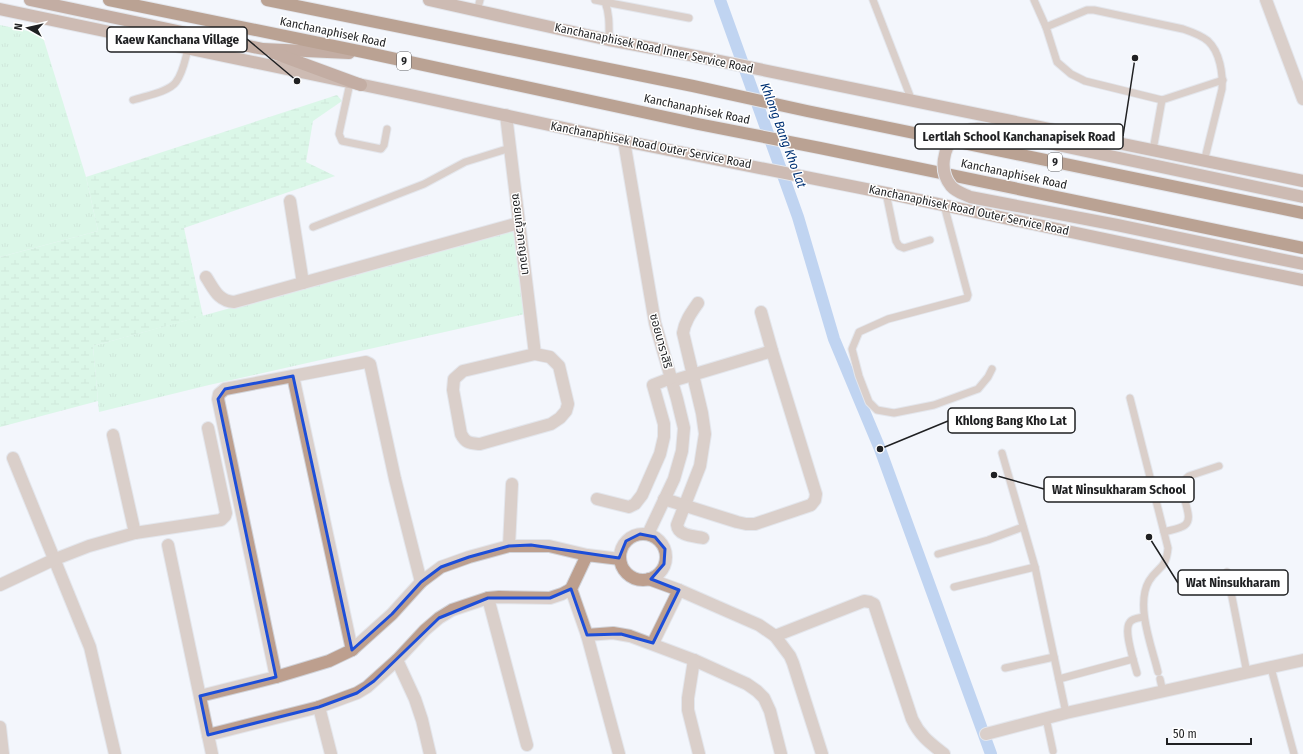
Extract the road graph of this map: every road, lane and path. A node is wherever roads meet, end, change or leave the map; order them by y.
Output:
1 (30, 0) edge
2 (109, 0) edge
3 (267, 0) edge
4 (429, 0) edge
5 (595, 0) edge
6 (873, 0) edge
7 (1034, 0) edge
8 (1266, 0) edge
9 (282, 2) edge
10 (604, 2) junction
11 (478, 5) edge
12 (0, 9) edge
13 (689, 18) dead end
14 (1046, 27) junction
15 (610, 40) junction
16 (188, 49) junction
17 (263, 49) junction
18 (368, 53) junction
19 (1223, 80) junction
20 (355, 84) junction
21 (1303, 99) edge
22 (133, 100) dead end
23 (1162, 100) junction
24 (912, 101) junction
25 (506, 115) junction
26 (387, 129) dead end
27 (624, 141) junction
28 (510, 148) junction
29 (1153, 150) junction
30 (1204, 162) junction
31 (1303, 182) edge
32 (886, 193) junction
33 (1303, 197) edge
34 (290, 201) dead end
35 (944, 205) junction
36 (1303, 213) edge
37 (519, 223) junction
38 (313, 227) dead end
39 (930, 240) dead end
40 (1303, 248) edge
41 (1303, 264) edge
42 (206, 277) dead end
43 (1303, 280) edge
44 (302, 283) junction
45 (698, 303) dead end
46 (761, 312) dead end
47 (772, 351) junction
48 (535, 354) junction
49 (992, 369) dead end
50 (692, 375) junction
51 (293, 376) junction
52 (672, 379) junction
53 (1130, 398) dead end
54 (208, 428) dead end
55 (113, 435) dead end
56 (1002, 453) dead end
57 (12, 458) dead end
58 (1219, 466) dead end
59 (512, 484) dead end
60 (597, 499) dead end
61 (664, 499) junction
62 (685, 505) junction
63 (1023, 527) junction
64 (1164, 532) junction
65 (135, 533) junction
66 (648, 534) junction
67 (703, 538) dead end
68 (168, 545) dead end
69 (509, 546) junction
70 (938, 554) dead end
71 (587, 555) junction
72 (620, 558) junction
73 (53, 560) junction
74 (1035, 567) junction
75 (1227, 572) dead end
76 (649, 579) junction
77 (421, 582) junction
78 (0, 585) edge
79 (954, 587) dead end
80 (571, 589) junction
81 (679, 590) junction
82 (488, 598) junction
83 (1144, 616) junction
84 (587, 635) junction
85 (775, 636) junction
86 (653, 644) junction
87 (352, 650) junction
88 (1054, 657) junction
89 (1133, 659) junction
90 (397, 660) junction
91 (694, 660) junction
92 (1303, 660) edge
93 (1005, 668) dead end
94 (1271, 668) junction
95 (1136, 673) dead end
96 (1247, 673) junction
97 (276, 677) junction
98 (1059, 679) junction
99 (1163, 692) junction
100 (200, 696) junction
101 (319, 707) junction
102 (1066, 713) junction
103 (1046, 718) junction
104 (0, 727) edge
105 (986, 734) dead end
106 (208, 735) junction
107 (527, 745) dead end
108 (1052, 751) dead end
109 (3, 754) edge
110 (115, 754) edge
111 (212, 754) edge
112 (331, 754) edge
113 (430, 754) edge
114 (619, 754) edge
115 (699, 754) edge
116 (782, 754) edge
117 (822, 754) edge
118 (944, 754) edge
119 (1294, 754) edge

1 - 17 main road
2 - 18 highway, Kanchanaphisek Road / 9
3 - 9 highway, Kanchanaphisek Road / 9
4 - 11 main road, Kanchanaphisek Road Inner Service Road
5 - 10 lane
6 - 24 lane
7 - 14 lane
8 - 21 street
9 - 36 highway, Kanchanaphisek Road / 9
10 - 13 lane
10 - 15 lane
11 - 15 main road, Kanchanaphisek Road Inner Service Road
12 - 16 main road, Kanchanaphisek Road Outer Service Road
14 - 19 lane
14 - 23 lane
15 - 24 main road, Kanchanaphisek Road Inner Service Road
16 - 20 main road, Kanchanaphisek Road Outer Service Road
16 - 22 lane
17 - 18 main road
17 - 20 main road
18 - 40 highway, Kanchanaphisek Road / 9
19 - 23 lane
19 - 30 lane
20 - 25 main road, Kanchanaphisek Road Outer Service Road
20 - 26 lane
23 - 29 lane
24 - 29 main road, Kanchanaphisek Road Inner Service Road
25 - 27 main road, Kanchanaphisek Road Outer Service Road
25 - 28 street, ซอยแก้วกาญจนา
27 - 32 main road, Kanchanaphisek Road Outer Service Road
27 - 52 street, ซอยนาราสิริ
28 - 37 street, ซอยแก้วกาญจนา
28 - 38 lane
29 - 30 main road, Kanchanaphisek Road Inner Service Road
30 - 31 main road, Kanchanaphisek Road Inner Service Road
32 - 35 main road, Kanchanaphisek Road Outer Service Road
32 - 39 lane
33 - 41 main road, bridge
34 - 44 street
35 - 43 main road, Kanchanaphisek Road Outer Service Road
35 - 49 lane
37 - 44 street
37 - 48 street, ซอยแก้วกาญจนา
42 - 44 street
45 - 50 street
46 - 47 street
47 - 50 street
47 - 62 street
48 - 48 street
50 - 52 street
50 - 62 street
51 - 77 street
51 - 87 street
51 - 97 street
52 - 60 street
52 - 61 street, ซอยนาราสิริ
53 - 64 lane
54 - 65 street
55 - 65 street
56 - 63 lane
57 - 73 street
58 - 64 lane
59 - 69 street
61 - 62 street
61 - 66 street, ซอยนาราสิริ
62 - 67 street
63 - 70 lane
63 - 74 lane
64 - 83 lane
65 - 73 street
66 - 72 street
66 - 76 street
68 - 100 street
69 - 71 street
69 - 77 street
71 - 72 street
71 - 80 street
72 - 76 street
73 - 78 street
73 - 110 street
74 - 79 lane
74 - 88 lane
75 - 96 lane
76 - 81 street
77 - 87 street
80 - 82 street
80 - 84 street
81 - 85 street
81 - 86 street
82 - 90 street
82 - 107 street
83 - 89 lane
83 - 99 lane
84 - 86 street
84 - 114 street
85 - 117 street
85 - 118 street
86 - 91 street
87 - 97 street
88 - 93 lane
88 - 98 lane
89 - 95 lane
89 - 98 lane
90 - 101 street
90 - 113 street
91 - 115 street
91 - 116 street
92 - 94 street
94 - 96 street
94 - 119 lane
96 - 99 street
97 - 100 street
98 - 102 lane
99 - 102 street
100 - 106 street
101 - 106 street
101 - 112 street
102 - 103 street
103 - 105 street
103 - 108 lane
104 - 109 street
106 - 111 street

